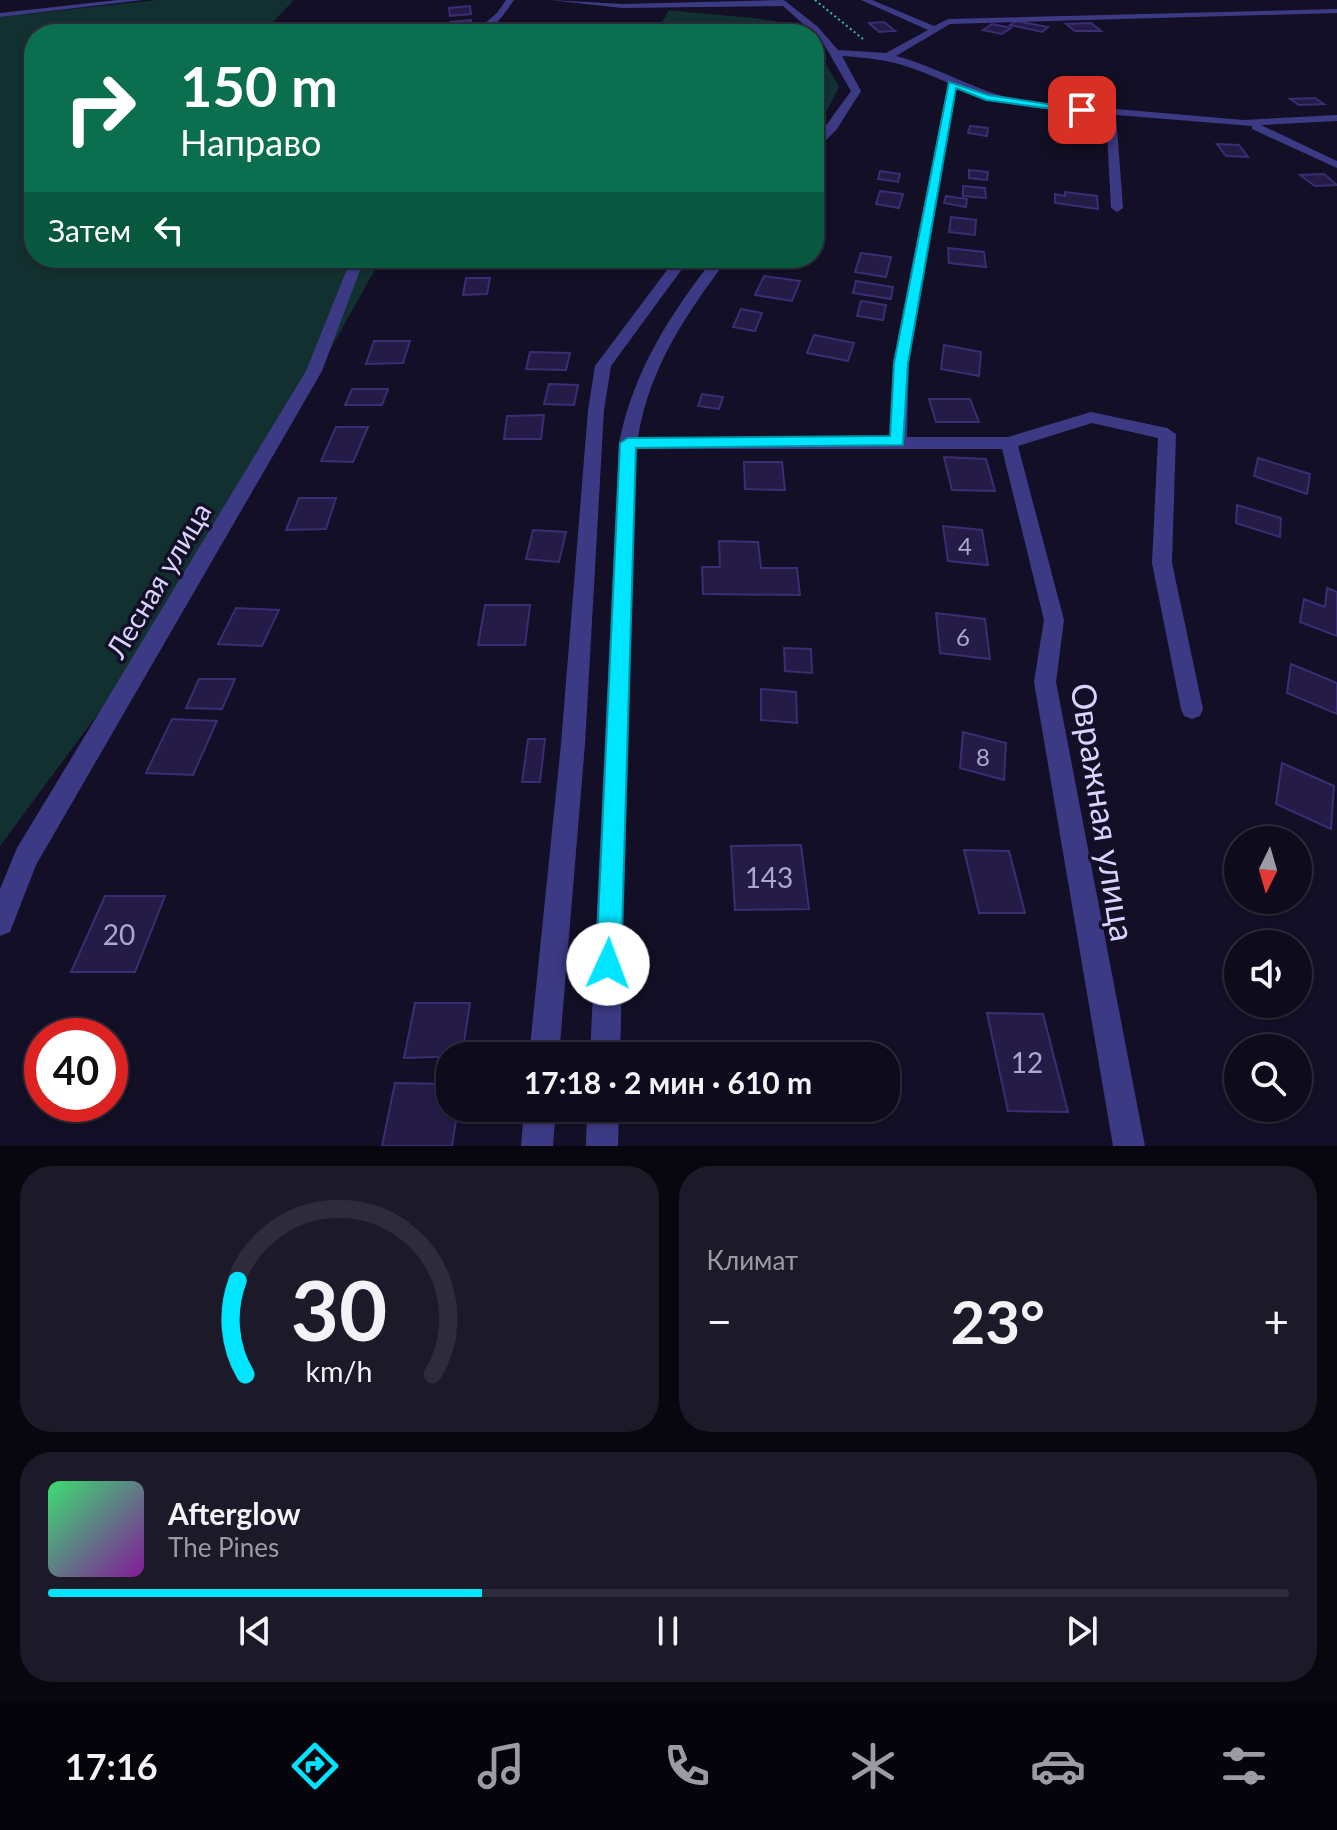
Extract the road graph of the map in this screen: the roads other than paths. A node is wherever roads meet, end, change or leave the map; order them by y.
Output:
1 (139, 0) edge
2 (510, 0) edge
3 (554, 0) edge
4 (865, 0) edge
5 (672, 2) edge
6 (782, 2) edge
7 (1190, 8) dead end
8 (1337, 11) edge
9 (0, 15) edge
10 (1203, 15) junction
11 (489, 24) edge
12 (811, 24) edge
13 (934, 29) junction
14 (824, 39) edge
15 (836, 53) junction
16 (886, 56) junction
17 (952, 84) junction
18 (1111, 113) junction
19 (1337, 118) edge
20 (1244, 123) junction
21 (824, 137) edge
22 (1337, 165) edge
23 (1117, 208) dead end
24 (355, 268) edge
25 (676, 268) edge
26 (713, 268) edge
27 (898, 441) junction
28 (628, 443) junction
29 (1009, 443) junction
30 (1192, 709) dead end
31 (0, 922) edge
32 (545, 1042) edge
33 (606, 1042) edge
34 (539, 1122) edge
35 (603, 1122) edge
36 (537, 1146) edge
37 (602, 1146) edge
38 (1129, 1146) edge

1 - 9 street
2 - 11 street
3 - 5 street
4 - 13 street
5 - 6 street
6 - 12 street
7 - 10 street
8 - 10 street
10 - 13 street
13 - 16 street
14 - 15 street
15 - 16 street
15 - 21 street
16 - 17 street
17 - 18 street
17 - 27 street
18 - 20 street
18 - 23 street
19 - 20 street
20 - 22 street
24 - 31 street, Лесная улица
25 - 32 street
26 - 28 street
27 - 28 street
27 - 29 street
28 - 33 street
29 - 30 street
29 - 38 street, Овражная улица
34 - 36 street
35 - 37 street

